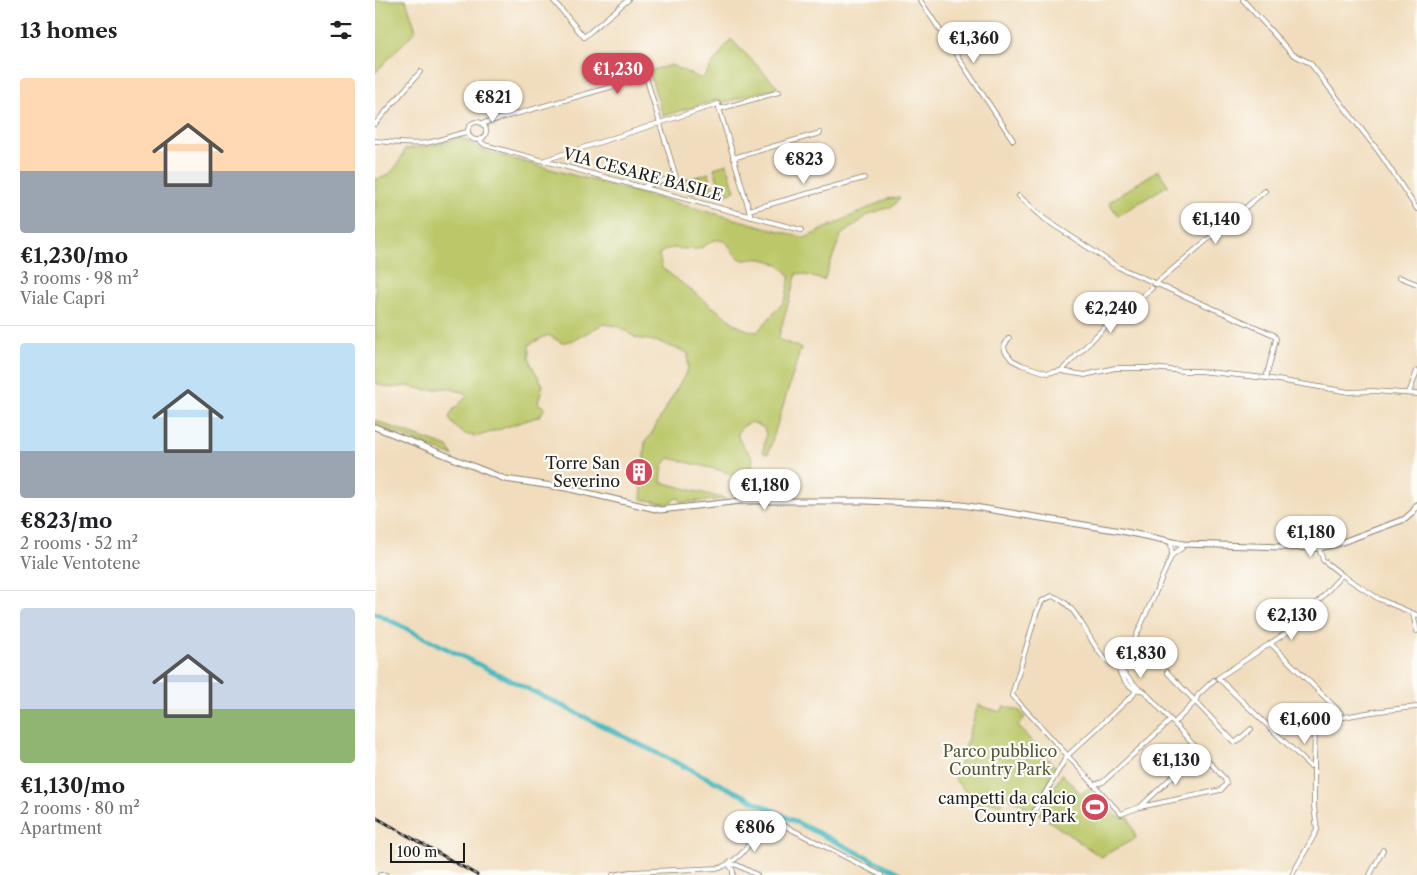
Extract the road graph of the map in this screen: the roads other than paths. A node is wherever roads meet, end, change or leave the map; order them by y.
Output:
1 (553, 0) edge
2 (628, 0) edge
3 (920, 0) edge
4 (1243, 0) edge
5 (419, 72) dead end
6 (779, 92) dead end
7 (719, 109) junction
8 (660, 122) junction
9 (375, 124) edge
10 (483, 125) junction
11 (468, 132) junction
12 (820, 133) dead end
13 (479, 140) junction
14 (1013, 140) dead end
15 (375, 141) edge
16 (733, 158) junction
17 (544, 160) junction
18 (864, 178) dead end
19 (644, 187) junction
20 (1265, 191) dead end
21 (1019, 196) dead end
22 (1417, 209) edge
23 (749, 210) junction
24 (751, 217) junction
25 (801, 230) dead end
26 (1399, 277) dead end
27 (1417, 284) edge
28 (1153, 286) junction
29 (1009, 338) dead end
30 (1061, 371) junction
31 (1417, 371) edge
32 (1265, 378) junction
33 (1409, 393) junction
34 (1417, 394) edge
35 (375, 427) edge
36 (1417, 505) edge
37 (1171, 542) junction
38 (1183, 544) junction
39 (1319, 548) junction
40 (1172, 555) junction
41 (1342, 575) junction
42 (1415, 614) edge
43 (1417, 631) edge
44 (1271, 644) junction
45 (1119, 666) junction
46 (1167, 672) dead end
47 (1214, 680) dead end
48 (1138, 690) junction
49 (1195, 702) junction
50 (1417, 707) edge
51 (1341, 713) dead end
52 (1173, 722) junction
53 (1251, 729) dead end
54 (1200, 751) junction
55 (1067, 756) junction
56 (1311, 766) dead end
57 (1093, 785) junction
58 (1139, 808) junction
59 (1034, 812) dead end
60 (1383, 850) dead end
61 (729, 864) junction
62 (380, 875) edge
63 (386, 875) edge
64 (613, 875) edge
65 (733, 875) edge
66 (757, 875) edge
67 (881, 875) edge
68 (1292, 875) edge
69 (1370, 875) edge

1 - 2 street
3 - 14 street
4 - 22 street
5 - 9 street
6 - 7 street
7 - 8 street
7 - 16 street
8 - 10 street
8 - 17 street
8 - 19 street
10 - 11 street
10 - 13 street
11 - 13 street
11 - 15 street
12 - 16 street
13 - 17 street, VIA CESARE BASILE
16 - 23 street
17 - 19 street, VIA CESARE BASILE
18 - 23 street
19 - 24 street, VIA CESARE BASILE
20 - 28 street
21 - 28 street
23 - 24 street
24 - 25 street, VIA CESARE BASILE
26 - 27 street
28 - 30 street
28 - 32 street
29 - 30 street
30 - 32 street
31 - 33 street
32 - 33 street
33 - 34 street
35 - 37 street
36 - 39 street
37 - 38 street
37 - 40 street
38 - 39 street
38 - 40 street
39 - 41 street
40 - 45 street
41 - 42 street
41 - 44 street
42 - 43 street
44 - 51 street
44 - 56 street
45 - 48 street
45 - 55 street
46 - 49 street
47 - 49 street
48 - 52 street
48 - 55 street
49 - 52 street
49 - 53 street
50 - 68 street
52 - 54 street
52 - 57 street
54 - 58 street
54 - 58 street
55 - 57 street
55 - 59 street
57 - 58 street
60 - 69 street
61 - 64 street
61 - 65 street
61 - 66 street
61 - 67 street
62 - 63 street

